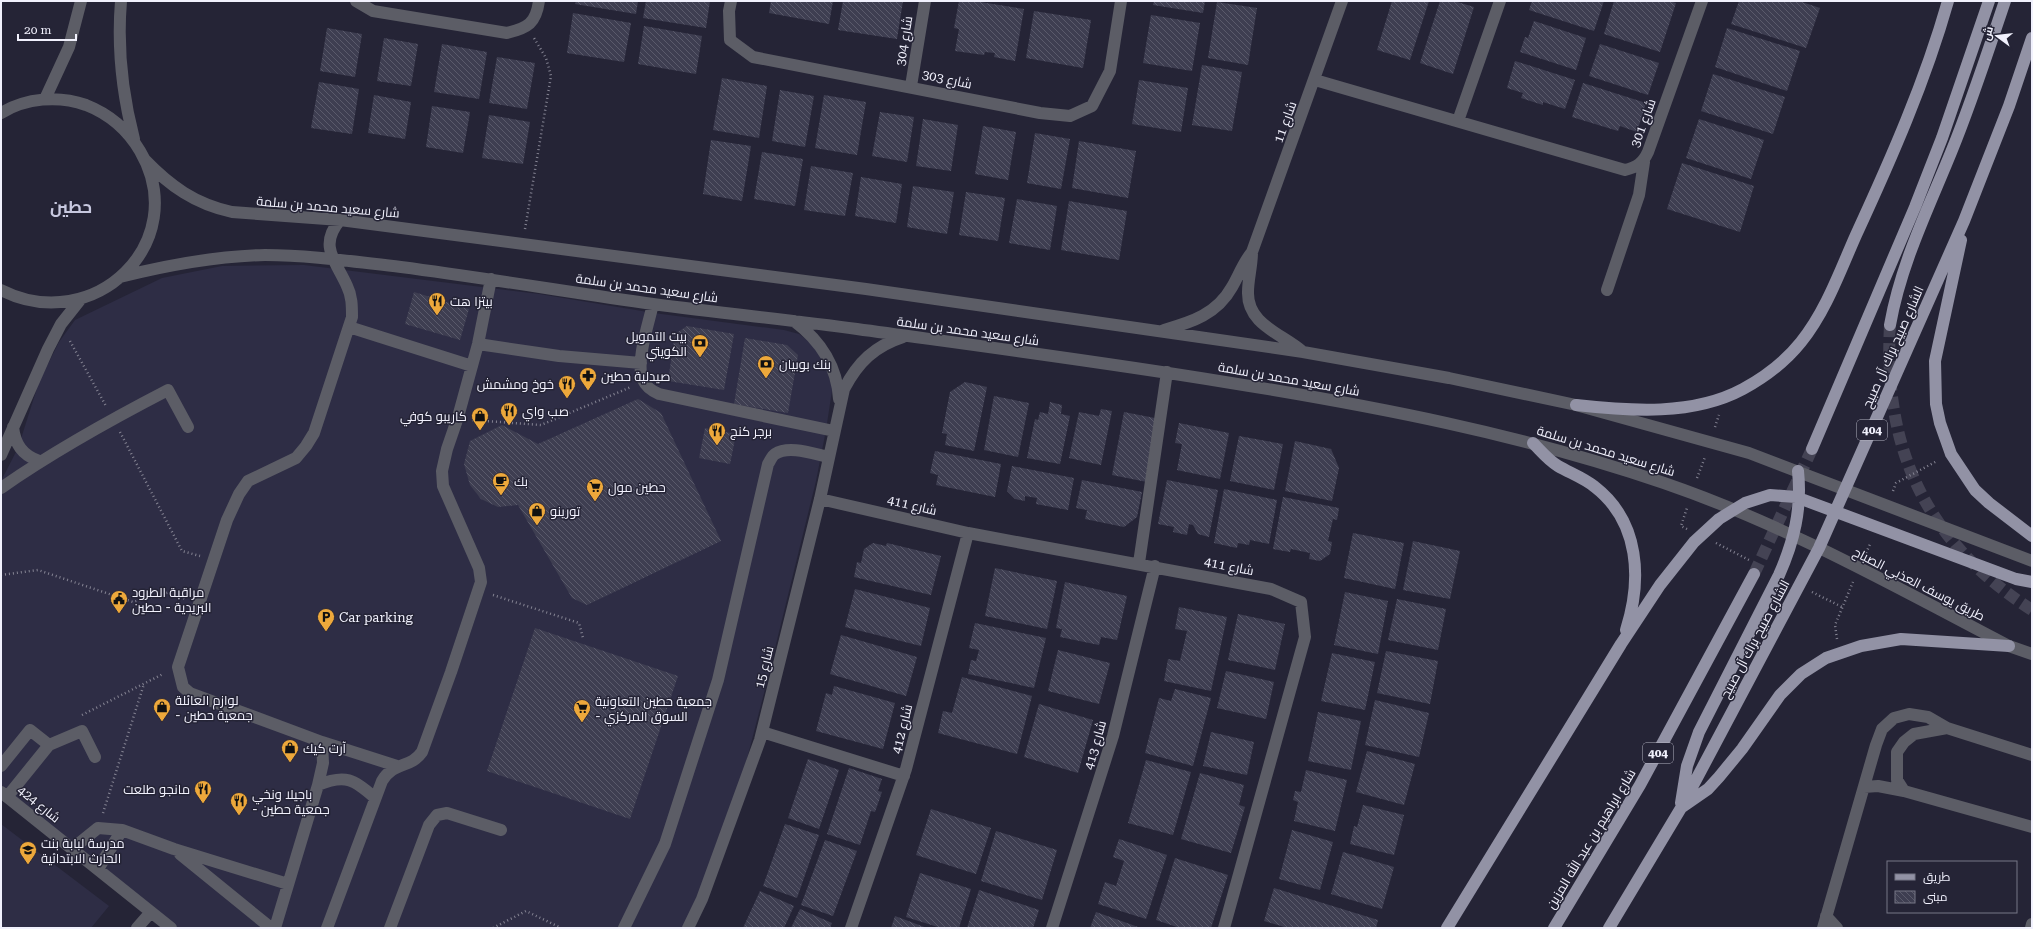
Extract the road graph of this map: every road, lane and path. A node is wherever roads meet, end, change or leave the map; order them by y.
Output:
1 (81, 1) edge
2 (122, 1) edge
3 (356, 1) edge
4 (539, 1) edge
5 (731, 1) edge
6 (925, 1) edge
7 (1121, 1) edge
8 (1342, 1) edge
9 (1500, 1) edge
10 (1702, 1) edge
11 (1948, 1) edge
12 (1989, 1) edge
13 (2005, 1) edge
14 (525, 28) junction
15 (2032, 38) edge
16 (1315, 80) junction
17 (911, 86) junction
18 (44, 99) junction
19 (1, 113) edge
20 (1458, 121) junction
21 (134, 140) junction
22 (145, 160) junction
23 (1644, 162) junction
24 (340, 220) junction
25 (1964, 221) junction
26 (523, 244) junction
27 (1252, 252) junction
28 (332, 258) junction
29 (120, 277) junction
30 (491, 279) junction
31 (1, 290) edge
32 (1608, 290) dead end
33 (80, 300) junction
34 (653, 304) junction
35 (794, 321) junction
36 (61, 324) junction
37 (1890, 325) tunnel mouth
38 (349, 327) junction
39 (1159, 331) junction
40 (904, 336) junction
41 (478, 344) junction
42 (1303, 352) junction
43 (641, 363) junction
44 (472, 366) junction
45 (1167, 372) junction
46 (644, 382) junction
47 (1725, 397) junction
48 (839, 405) junction
49 (1576, 405) junction
50 (112, 418) junction
51 (471, 420) dead end
52 (188, 426) dead end
53 (13, 427) junction
54 (834, 431) junction
55 (1710, 442) junction
56 (1533, 443) junction
57 (1812, 449) tunnel mouth
58 (1, 455) edge
59 (829, 457) junction
60 (39, 462) junction
61 (1798, 471) junction
62 (1, 488) edge
63 (1846, 490) junction
64 (1692, 493) junction
65 (820, 498) junction
66 (1799, 499) junction
67 (1734, 508) junction
68 (1835, 512) junction
69 (1681, 526) dead end
70 (968, 533) junction
71 (1794, 536) junction
72 (2032, 536) edge
73 (1819, 548) junction
74 (214, 560) junction
75 (2032, 561) edge
76 (1139, 563) junction
77 (1155, 566) junction
78 (1754, 574) tunnel mouth
79 (1, 575) edge
80 (2032, 582) edge
81 (479, 590) junction
82 (198, 606) junction
83 (583, 638) dead end
84 (1621, 644) junction
85 (2009, 646) junction
86 (2032, 654) edge
87 (178, 667) junction
88 (145, 684) junction
89 (81, 716) dead end
90 (1947, 728) junction
91 (762, 732) junction
92 (322, 742) junction
93 (49, 745) junction
94 (2032, 755) edge
95 (96, 757) dead end
96 (1, 766) edge
97 (396, 766) junction
98 (904, 776) junction
99 (318, 785) junction
100 (1864, 787) junction
101 (1904, 791) junction
102 (4, 794) edge
103 (375, 798) junction
104 (1681, 808) junction
105 (2032, 827) edge
106 (98, 828) junction
107 (122, 830) junction
108 (501, 830) dead end
109 (72, 849) junction
110 (174, 849) junction
111 (98, 869) junction
112 (288, 884) junction
113 (151, 912) junction
114 (1826, 916) junction
115 (2032, 924) edge
116 (137, 928) edge
117 (171, 928) edge
118 (271, 928) edge
119 (275, 928) edge
120 (327, 928) edge
121 (390, 928) edge
122 (493, 928) edge
123 (561, 928) edge
124 (624, 928) edge
125 (688, 928) edge
126 (851, 928) edge
127 (1052, 928) edge
128 (1224, 928) edge
129 (1447, 928) edge
130 (1554, 928) edge
131 (1609, 928) edge
132 (1823, 928) edge
133 (1837, 928) edge
134 (2031, 928) edge

1 - 18 street
2 - 21 street
3 - 14 street
4 - 14 street
5 - 17 street, شارع 303
6 - 17 street, شارع 304
7 - 17 street, شارع 303
8 - 16 street, شارع 11
9 - 20 street
10 - 23 street, شارع 301
11 - 47 main road
12 - 57 main road
13 - 37 main road
14 - 26 path
15 - 25 main road, الشارع صبيح براك آل صبيح / 404
16 - 20 street, شارع 301
16 - 27 street, شارع 11
18 - 19 street
18 - 21 street
20 - 23 street, شارع 301
21 - 22 street
22 - 24 street, شارع سعيد محمد بن سلمة
22 - 29 street
23 - 32 street
24 - 26 street, شارع سعيد محمد بن سلمة
24 - 28 street
25 - 63 main road, الشارع صبيح براك آل صبيح / 404
25 - 72 main road
26 - 39 street, شارع سعيد محمد بن سلمة
27 - 39 street, شارع 11
27 - 42 street, شارع 11
28 - 29 street, شارع سعيد محمد بن سلمة
28 - 30 street, شارع سعيد محمد بن سلمة
28 - 38 street
29 - 33 street
30 - 34 street, شارع سعيد محمد بن سلمة
30 - 41 street
31 - 33 street
33 - 36 street
34 - 35 street, شارع سعيد محمد بن سلمة
34 - 43 street
35 - 40 street, شارع سعيد محمد بن سلمة
35 - 48 street, شارع 15
36 - 50 path
36 - 53 street
38 - 44 street
38 - 74 street
39 - 42 street, شارع سعيد محمد بن سلمة
40 - 45 street, شارع سعيد محمد بن سلمة
40 - 48 street, شارع 15
41 - 43 street
41 - 44 street
42 - 49 street, شارع سعيد محمد بن سلمة
43 - 46 street
44 - 81 street
45 - 56 street, شارع سعيد محمد بن سلمة
45 - 76 street
46 - 51 path
46 - 54 street
47 - 49 main road
47 - 55 path
48 - 54 street, شارع 15
49 - 55 street, شارع سعيد محمد بن سلمة
50 - 52 street
50 - 60 street
50 - 74 path
53 - 58 street
53 - 60 street
54 - 59 street, شارع 15
55 - 61 street, شارع سعيد محمد بن سلمة
55 - 64 path
56 - 64 street, شارع سعيد محمد بن سلمة
56 - 84 main road
59 - 65 street, شارع 15
59 - 124 street
60 - 62 street
61 - 63 street
61 - 66 main road
63 - 68 main road, الشارع صبيح براك آل صبيح / 404
63 - 75 street
64 - 67 street, شارع سعيد محمد بن سلمة
64 - 69 path
65 - 70 street, شارع 411
65 - 91 street, شارع 15
66 - 67 main road
66 - 68 main road
66 - 71 main road
67 - 71 street, شارع سعيد محمد بن سلمة
67 - 84 main road
68 - 73 main road, الشارع صبيح براك آل صبيح / 404
68 - 80 main road
70 - 76 street, شارع 411
70 - 98 street, شارع 412
71 - 73 street, طريق يوسف العذبي الصباح
71 - 104 main road
73 - 85 street, طريق يوسف العذبي الصباح
73 - 104 main road, الشارع صبيح براك آل صبيح / 404
74 - 82 street
76 - 77 street, شارع 411
77 - 127 street, شارع 413
77 - 128 street, شارع 411
78 - 130 main road, شارع ابراهيم بن عبد الله المزين / 404
79 - 82 path
81 - 83 path
81 - 97 street
82 - 87 street
84 - 129 main road
85 - 86 street, طريق يوسف العذبي الصباح
85 - 104 main road
87 - 88 path
87 - 92 street
88 - 89 path
88 - 106 path
90 - 94 street
90 - 100 street
90 - 101 street
91 - 98 street
91 - 125 street, شارع 15
92 - 97 street
92 - 99 street
93 - 95 street
93 - 96 street
93 - 102 street
97 - 103 street
98 - 126 street, شارع 412
99 - 103 street
99 - 112 street
100 - 101 street
100 - 114 street
101 - 105 street
102 - 109 street, شارع 424
103 - 120 street
104 - 131 main road, 404
106 - 107 street
106 - 109 street
107 - 110 street
107 - 111 street
108 - 121 street
109 - 111 street, شارع 424
110 - 112 street
110 - 118 street
111 - 113 street, شارع 424
112 - 119 street
113 - 116 street
113 - 117 street, شارع 424
114 - 132 street
114 - 133 street
115 - 134 street
122 - 123 path

